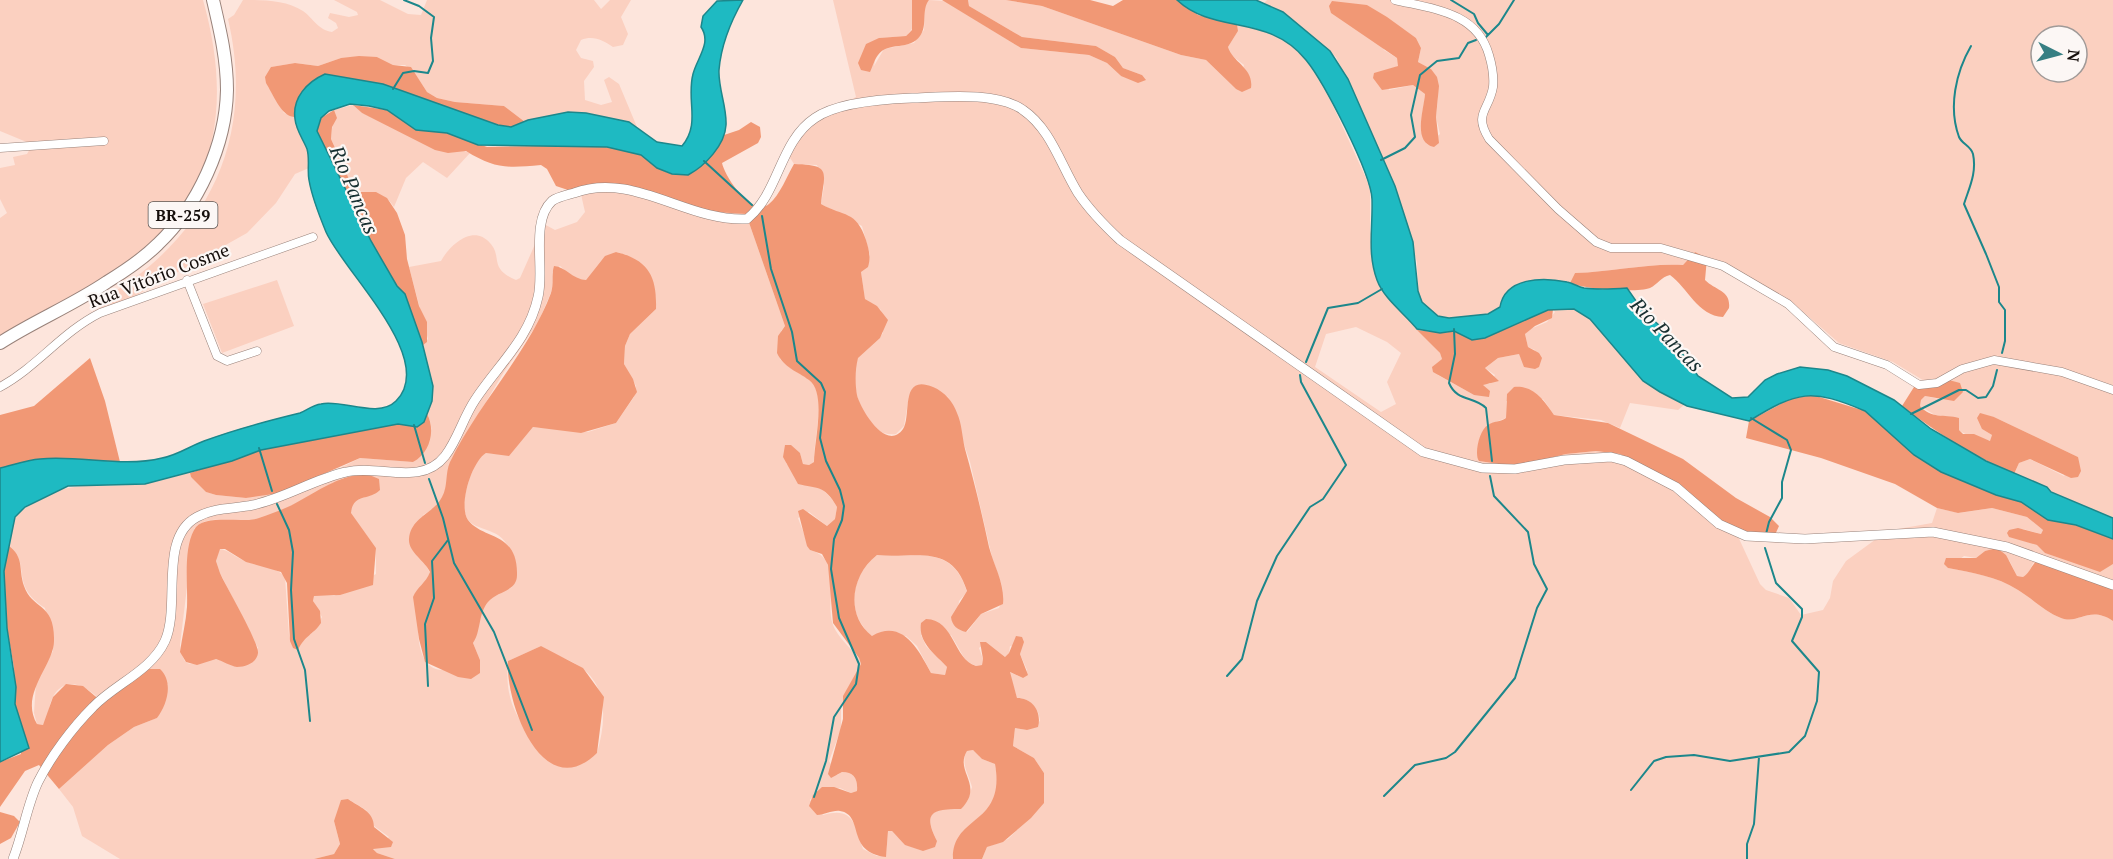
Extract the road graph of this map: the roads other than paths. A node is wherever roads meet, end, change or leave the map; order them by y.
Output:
1 (213, 0) edge
2 (1395, 0) edge
3 (104, 141) dead end
4 (0, 148) edge
5 (313, 237) dead end
6 (187, 280) junction
7 (0, 343) edge
8 (257, 351) dead end
9 (0, 387) edge
10 (2113, 390) edge
11 (2113, 585) edge
12 (13, 859) edge

1 - 7 highway, BR-259
2 - 10 street
3 - 4 street
5 - 6 street, Rua Vitório Cosme
6 - 8 street
6 - 9 street, Rua Vitório Cosme
11 - 12 street

